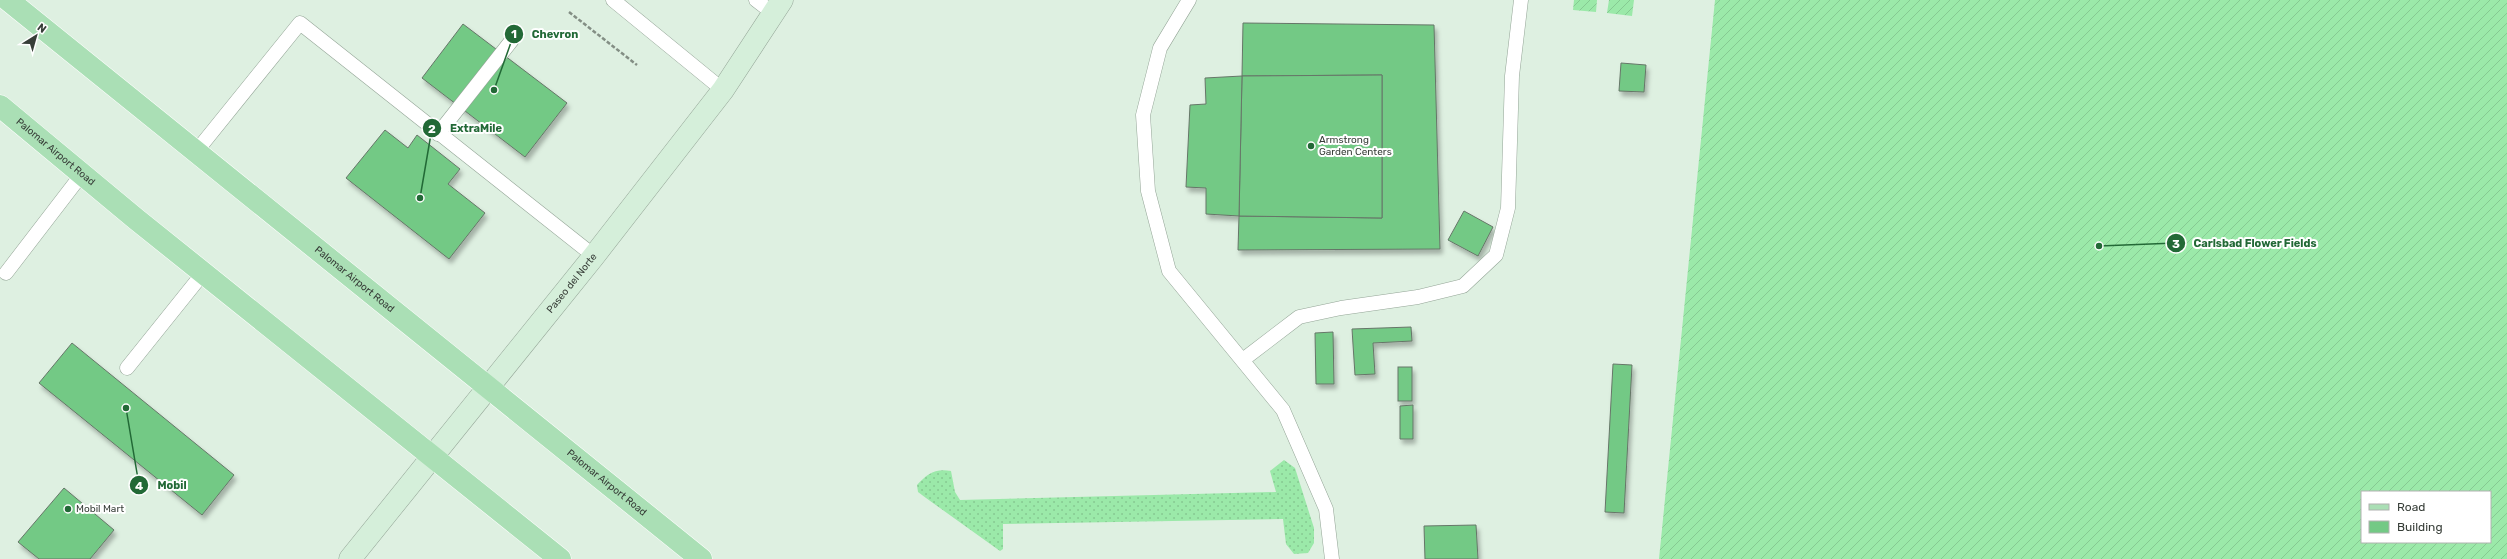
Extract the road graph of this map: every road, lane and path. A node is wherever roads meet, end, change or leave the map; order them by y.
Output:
1 (8, 0) edge
2 (613, 0) edge
3 (756, 0) edge
4 (1189, 0) edge
5 (1521, 0) edge
6 (778, 7) edge
7 (570, 12) dead end
8 (512, 40) dead end
9 (637, 65) dead end
10 (723, 90) junction
11 (0, 106) edge
12 (438, 134) junction
13 (195, 153) junction
14 (82, 174) junction
15 (594, 256) junction
16 (204, 272) junction
17 (6, 274) dead end
18 (1244, 360) junction
19 (127, 368) dead end
20 (489, 389) junction
21 (434, 457) junction
22 (350, 559) edge
23 (560, 559) edge
24 (701, 559) edge
25 (1332, 559) edge

1 - 13 main road, Palomar Airport Road
2 - 10 lane
3 - 6 lane
4 - 18 lane
5 - 18 lane
6 - 10 main road, Paseo del Norte
7 - 9 path
8 - 12 lane
10 - 15 main road, Paseo del Norte
11 - 14 main road, Palomar Airport Road
12 - 13 lane
12 - 15 lane
13 - 20 main road, Palomar Airport Road
14 - 16 main road, Palomar Airport Road
14 - 17 lane
15 - 20 main road, Paseo del Norte
16 - 19 lane
16 - 21 main road, Palomar Airport Road
18 - 25 lane
20 - 21 main road, Paseo del Norte
20 - 24 main road, Palomar Airport Road
21 - 22 main road, Paseo del Norte
21 - 23 main road, Palomar Airport Road

